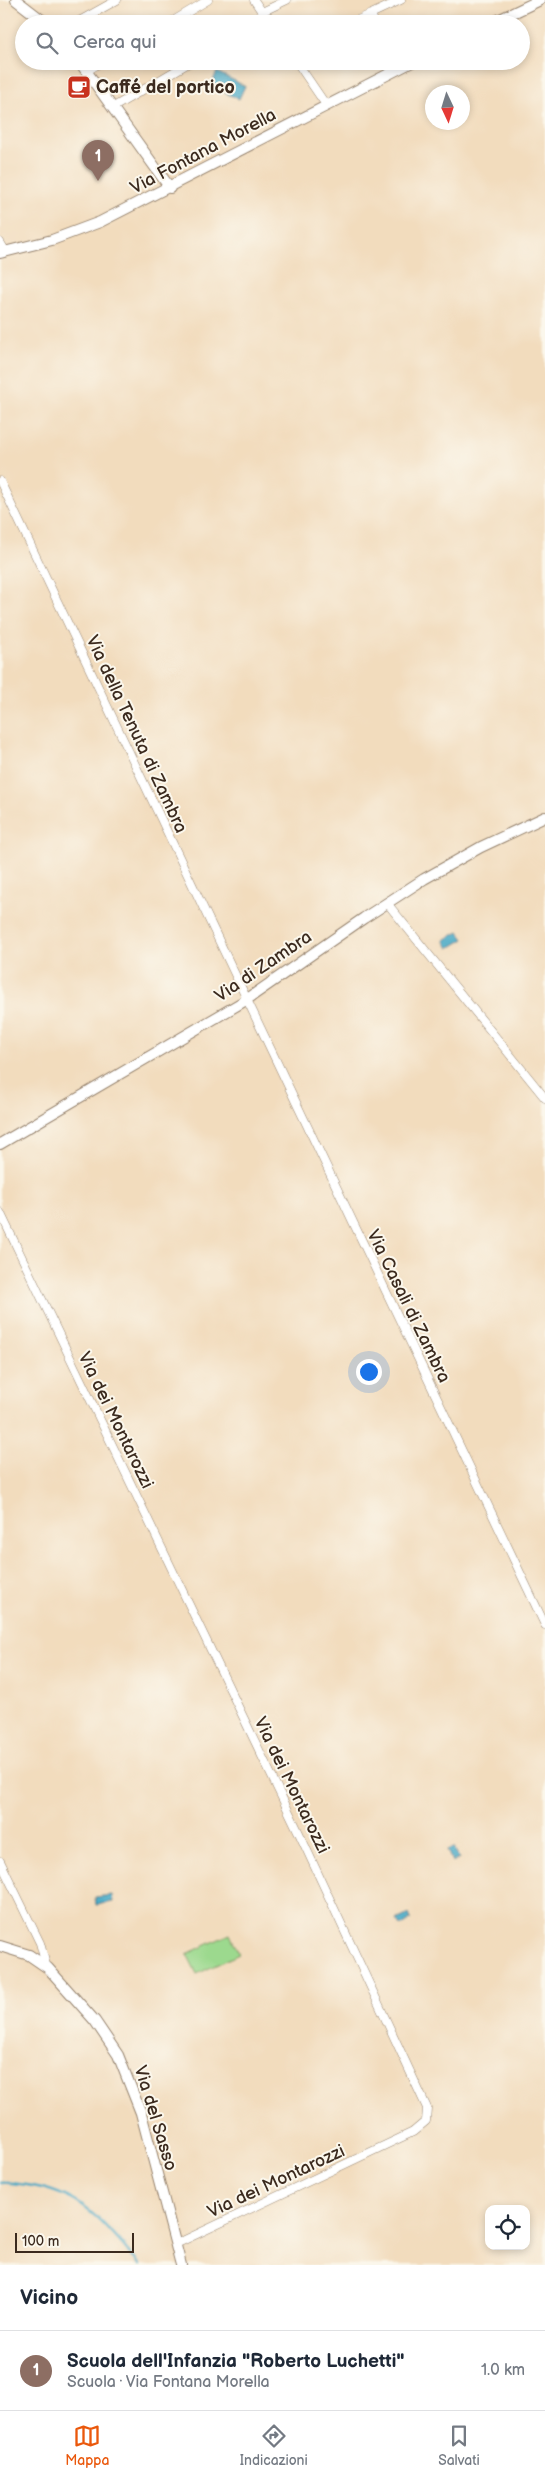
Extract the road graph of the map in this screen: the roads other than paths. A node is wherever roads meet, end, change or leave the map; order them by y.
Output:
1 (16, 0) edge
2 (117, 0) edge
3 (208, 0) edge
4 (254, 0) edge
5 (286, 0) edge
6 (400, 0) edge
7 (539, 0) edge
8 (545, 4) edge
9 (371, 14) edge
10 (35, 15) edge
11 (90, 15) edge
12 (183, 15) edge
13 (264, 15) edge
14 (269, 15) edge
15 (508, 15) edge
16 (177, 70) edge
17 (302, 70) edge
18 (388, 70) edge
19 (86, 71) edge
20 (326, 105) junction
21 (112, 108) junction
22 (170, 188) junction
23 (0, 242) edge
24 (3, 252) edge
25 (0, 480) edge
26 (545, 817) edge
27 (386, 903) junction
28 (246, 1000) junction
29 (545, 1098) edge
30 (0, 1144) edge
31 (0, 1212) edge
32 (545, 1625) edge
33 (0, 1861) edge
34 (0, 1946) edge
35 (46, 1965) junction
36 (176, 2244) junction
37 (181, 2265) edge

1 - 10 street
2 - 11 street
3 - 12 street
4 - 13 street
5 - 14 street
6 - 9 street
7 - 8 street
7 - 15 street
16 - 21 street
17 - 20 street
18 - 20 street, Via Fontana Morella
19 - 21 street
20 - 22 street, Via Fontana Morella
21 - 22 street
22 - 24 street, Via Fontana Morella
23 - 24 street
25 - 28 street, Via della Tenuta di Zambra
26 - 27 street, Via di Zambra
27 - 28 street, Via di Zambra
27 - 29 street
28 - 30 street, Via di Zambra
28 - 32 street, Via Casali di Zambra
31 - 36 street, Via dei Montarozzi
33 - 35 street
34 - 35 street, Via del Sasso
35 - 36 street, Via del Sasso
36 - 37 street, Via del Sasso

